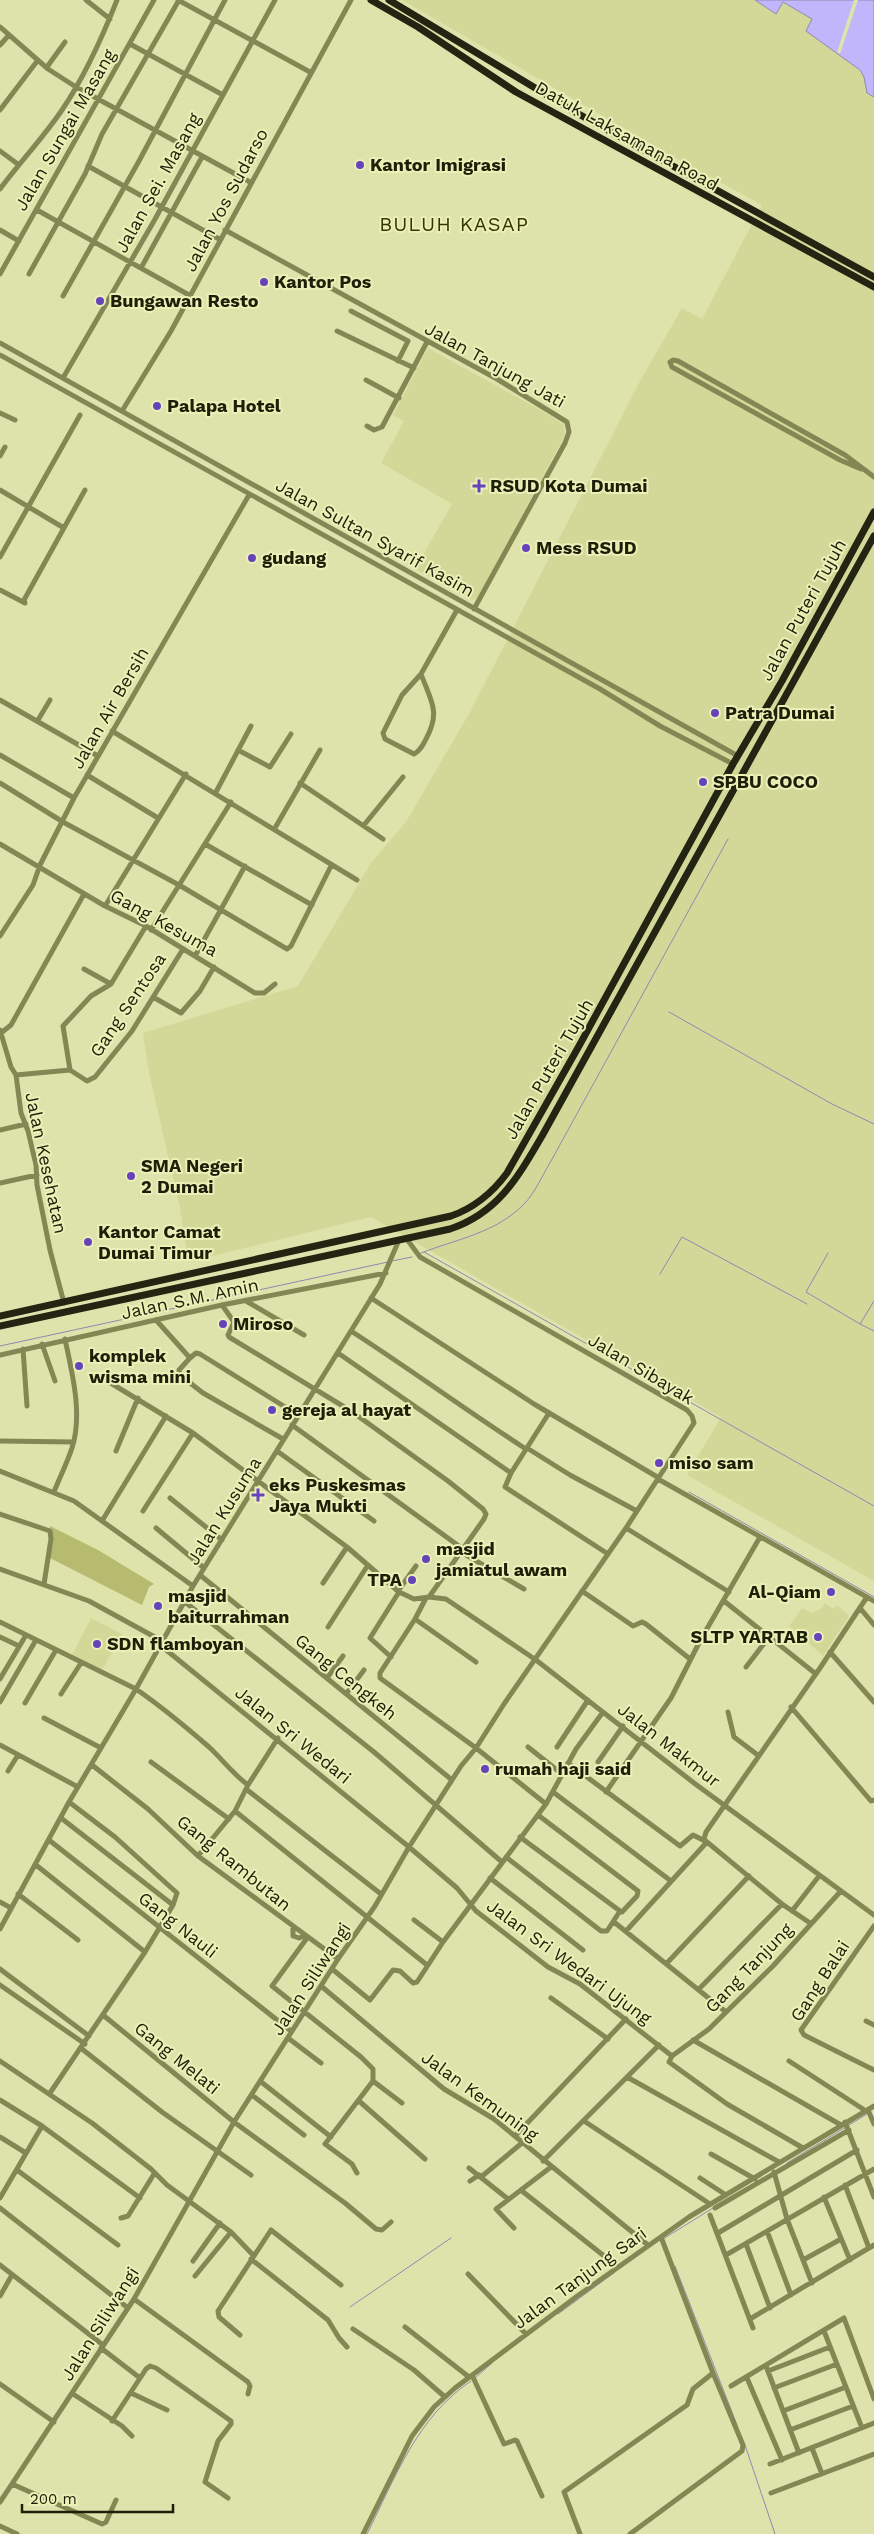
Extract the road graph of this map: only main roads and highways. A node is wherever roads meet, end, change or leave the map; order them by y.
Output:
1 (371, 0) edge
2 (389, 0) edge
3 (422, 19) junction
4 (418, 27) junction
5 (874, 277) edge
6 (874, 287) edge
7 (874, 512) edge
8 (874, 536) edge
9 (782, 681) junction
10 (790, 686) junction
11 (579, 1046) junction
12 (587, 1051) junction
13 (0, 1316) edge
14 (0, 1326) edge

1 - 4 highway, Datuk Laksamana Road
2 - 3 highway
3 - 4 highway
3 - 5 highway
4 - 6 highway, Datuk Laksamana Road
7 - 9 highway, Jalan Puteri Tujuh
8 - 10 highway, Jalan Puteri Tujuh
9 - 10 highway
9 - 11 highway, Jalan Puteri Tujuh
10 - 12 highway, Jalan Puteri Tujuh
11 - 12 highway
11 - 13 highway, Jalan Puteri Tujuh
12 - 14 highway, Jalan Puteri Tujuh

